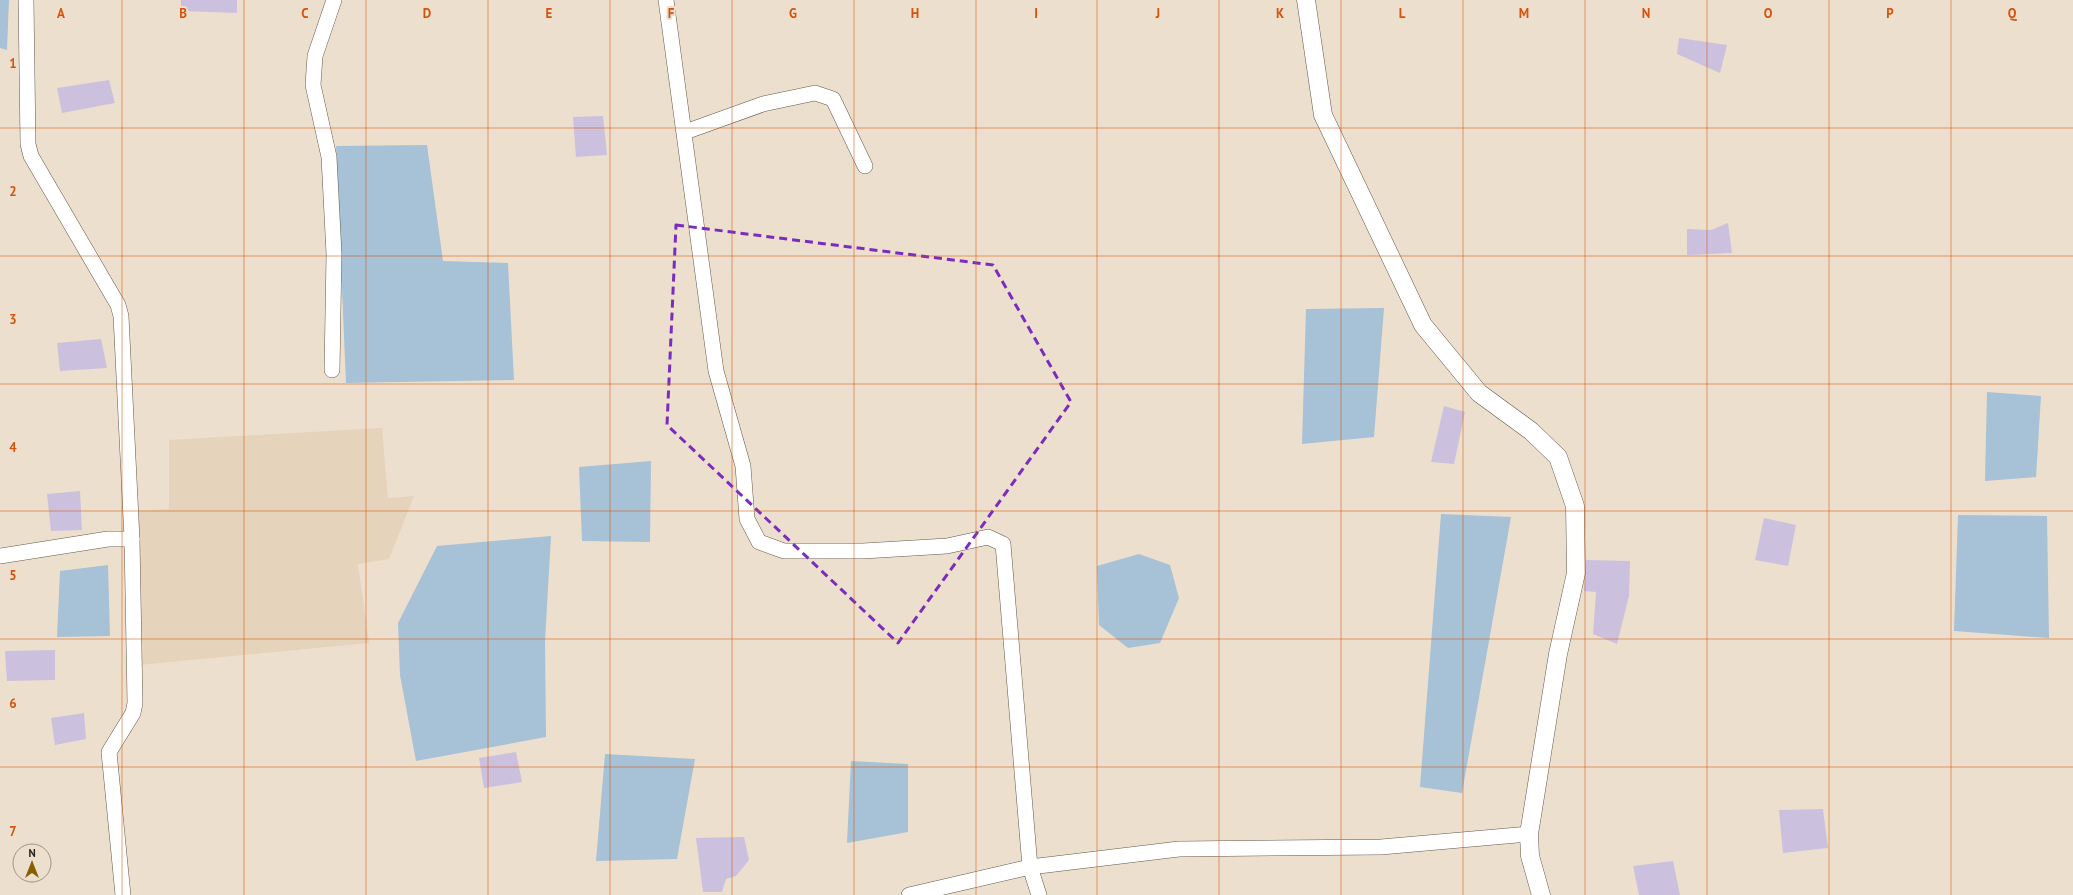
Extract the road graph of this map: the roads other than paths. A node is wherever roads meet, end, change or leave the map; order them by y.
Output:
1 (26, 0) edge
2 (334, 0) edge
3 (666, 0) edge
4 (1306, 0) edge
5 (684, 132) junction
6 (865, 166) dead end
7 (332, 370) dead end
8 (132, 539) junction
9 (0, 556) edge
10 (1529, 834) junction
11 (1030, 867) junction
12 (123, 895) edge
13 (909, 895) edge
14 (1039, 895) edge
15 (1542, 895) edge

1 - 8 street
2 - 7 street
3 - 5 street
4 - 10 street
5 - 6 street
5 - 11 street
8 - 9 street
8 - 12 street
10 - 11 street
10 - 15 street
11 - 13 street
11 - 14 street

